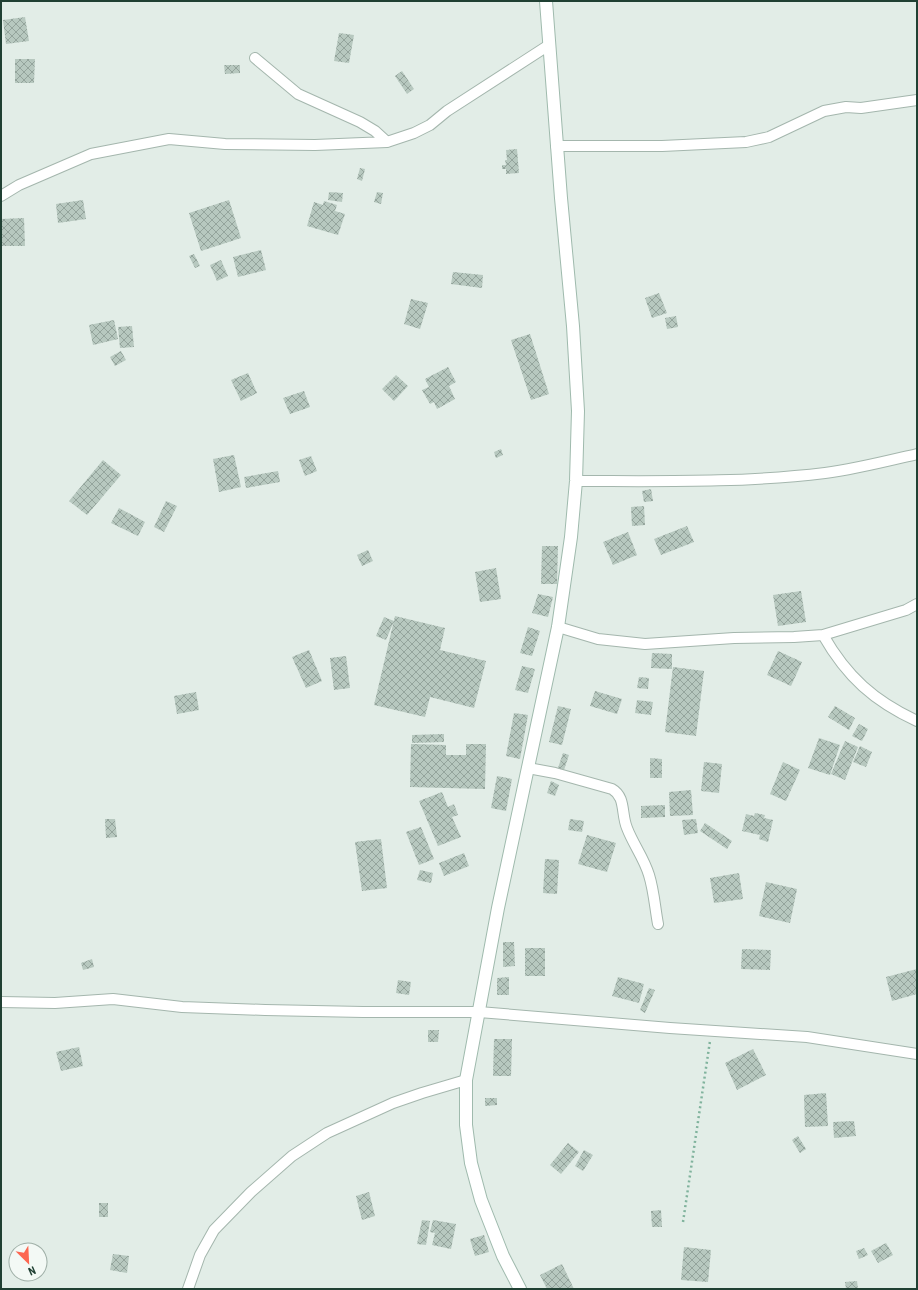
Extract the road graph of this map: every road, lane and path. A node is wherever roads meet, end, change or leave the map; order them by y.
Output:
1 (546, 1) edge
2 (549, 45) junction
3 (255, 58) dead end
4 (917, 100) edge
5 (387, 142) junction
6 (556, 146) junction
7 (1, 196) edge
8 (917, 454) edge
9 (576, 481) junction
10 (917, 604) edge
11 (558, 627) junction
12 (823, 635) junction
13 (917, 721) edge
14 (528, 768) junction
15 (658, 924) dead end
16 (1, 1002) edge
17 (478, 1012) junction
18 (711, 1031) junction
19 (917, 1054) edge
20 (466, 1080) junction
21 (683, 1222) dead end
22 (188, 1289) edge
23 (520, 1289) edge

1 - 2 main road
2 - 5 street
2 - 6 main road
3 - 5 street
4 - 6 street
5 - 7 street
6 - 9 main road
8 - 9 street
9 - 11 main road
10 - 12 street
11 - 12 street
11 - 14 main road
12 - 13 street
14 - 15 street
14 - 17 main road
16 - 17 street
17 - 18 street
17 - 20 main road
18 - 19 street
18 - 21 path
20 - 22 street
20 - 23 main road

